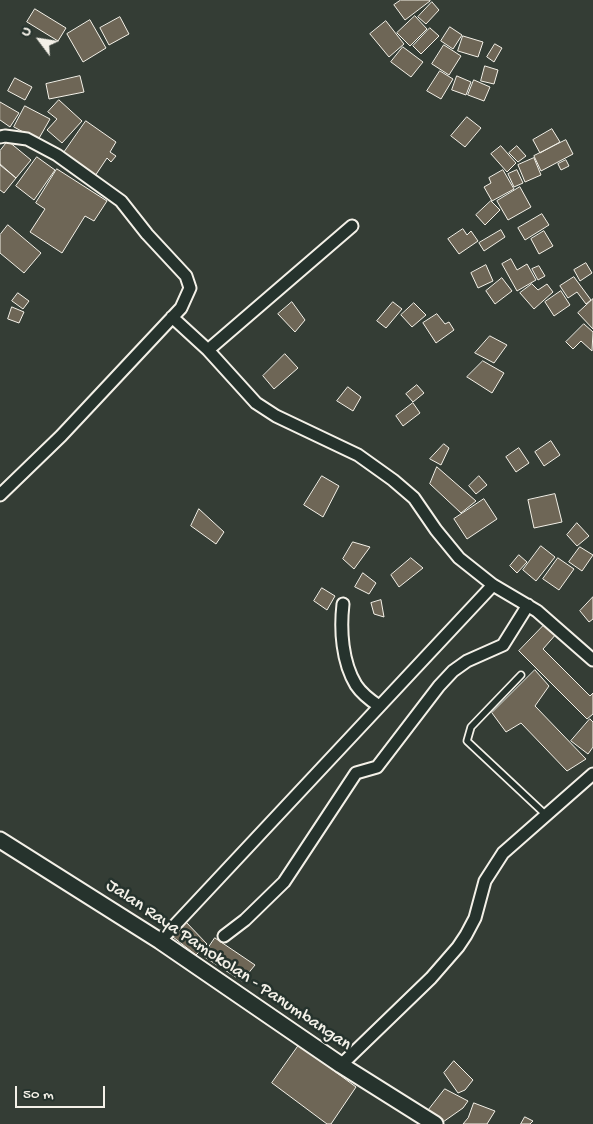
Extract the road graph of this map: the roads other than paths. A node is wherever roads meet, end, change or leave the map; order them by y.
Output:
1 (0, 137) edge
2 (352, 226) dead end
3 (172, 317) junction
4 (208, 350) junction
5 (0, 495) edge
6 (492, 585) junction
7 (343, 604) dead end
8 (528, 606) junction
9 (593, 660) edge
10 (521, 675) dead end
11 (379, 706) junction
12 (593, 774) edge
13 (546, 815) junction
14 (0, 840) edge
15 (224, 936) dead end
16 (160, 941) junction
17 (341, 1065) junction
18 (435, 1124) edge

1 - 3 street
2 - 4 street
3 - 4 street
3 - 5 street
4 - 6 street
6 - 8 street
6 - 11 street
7 - 11 street
8 - 9 street
8 - 15 street
10 - 13 lane
11 - 16 street
12 - 13 street
13 - 17 street
14 - 16 main road, Jalan Raya Pamokolan - Panumbangan
16 - 17 main road, Jalan Raya Pamokolan - Panumbangan
17 - 18 main road, Jalan Raya Pamokolan - Panumbangan

